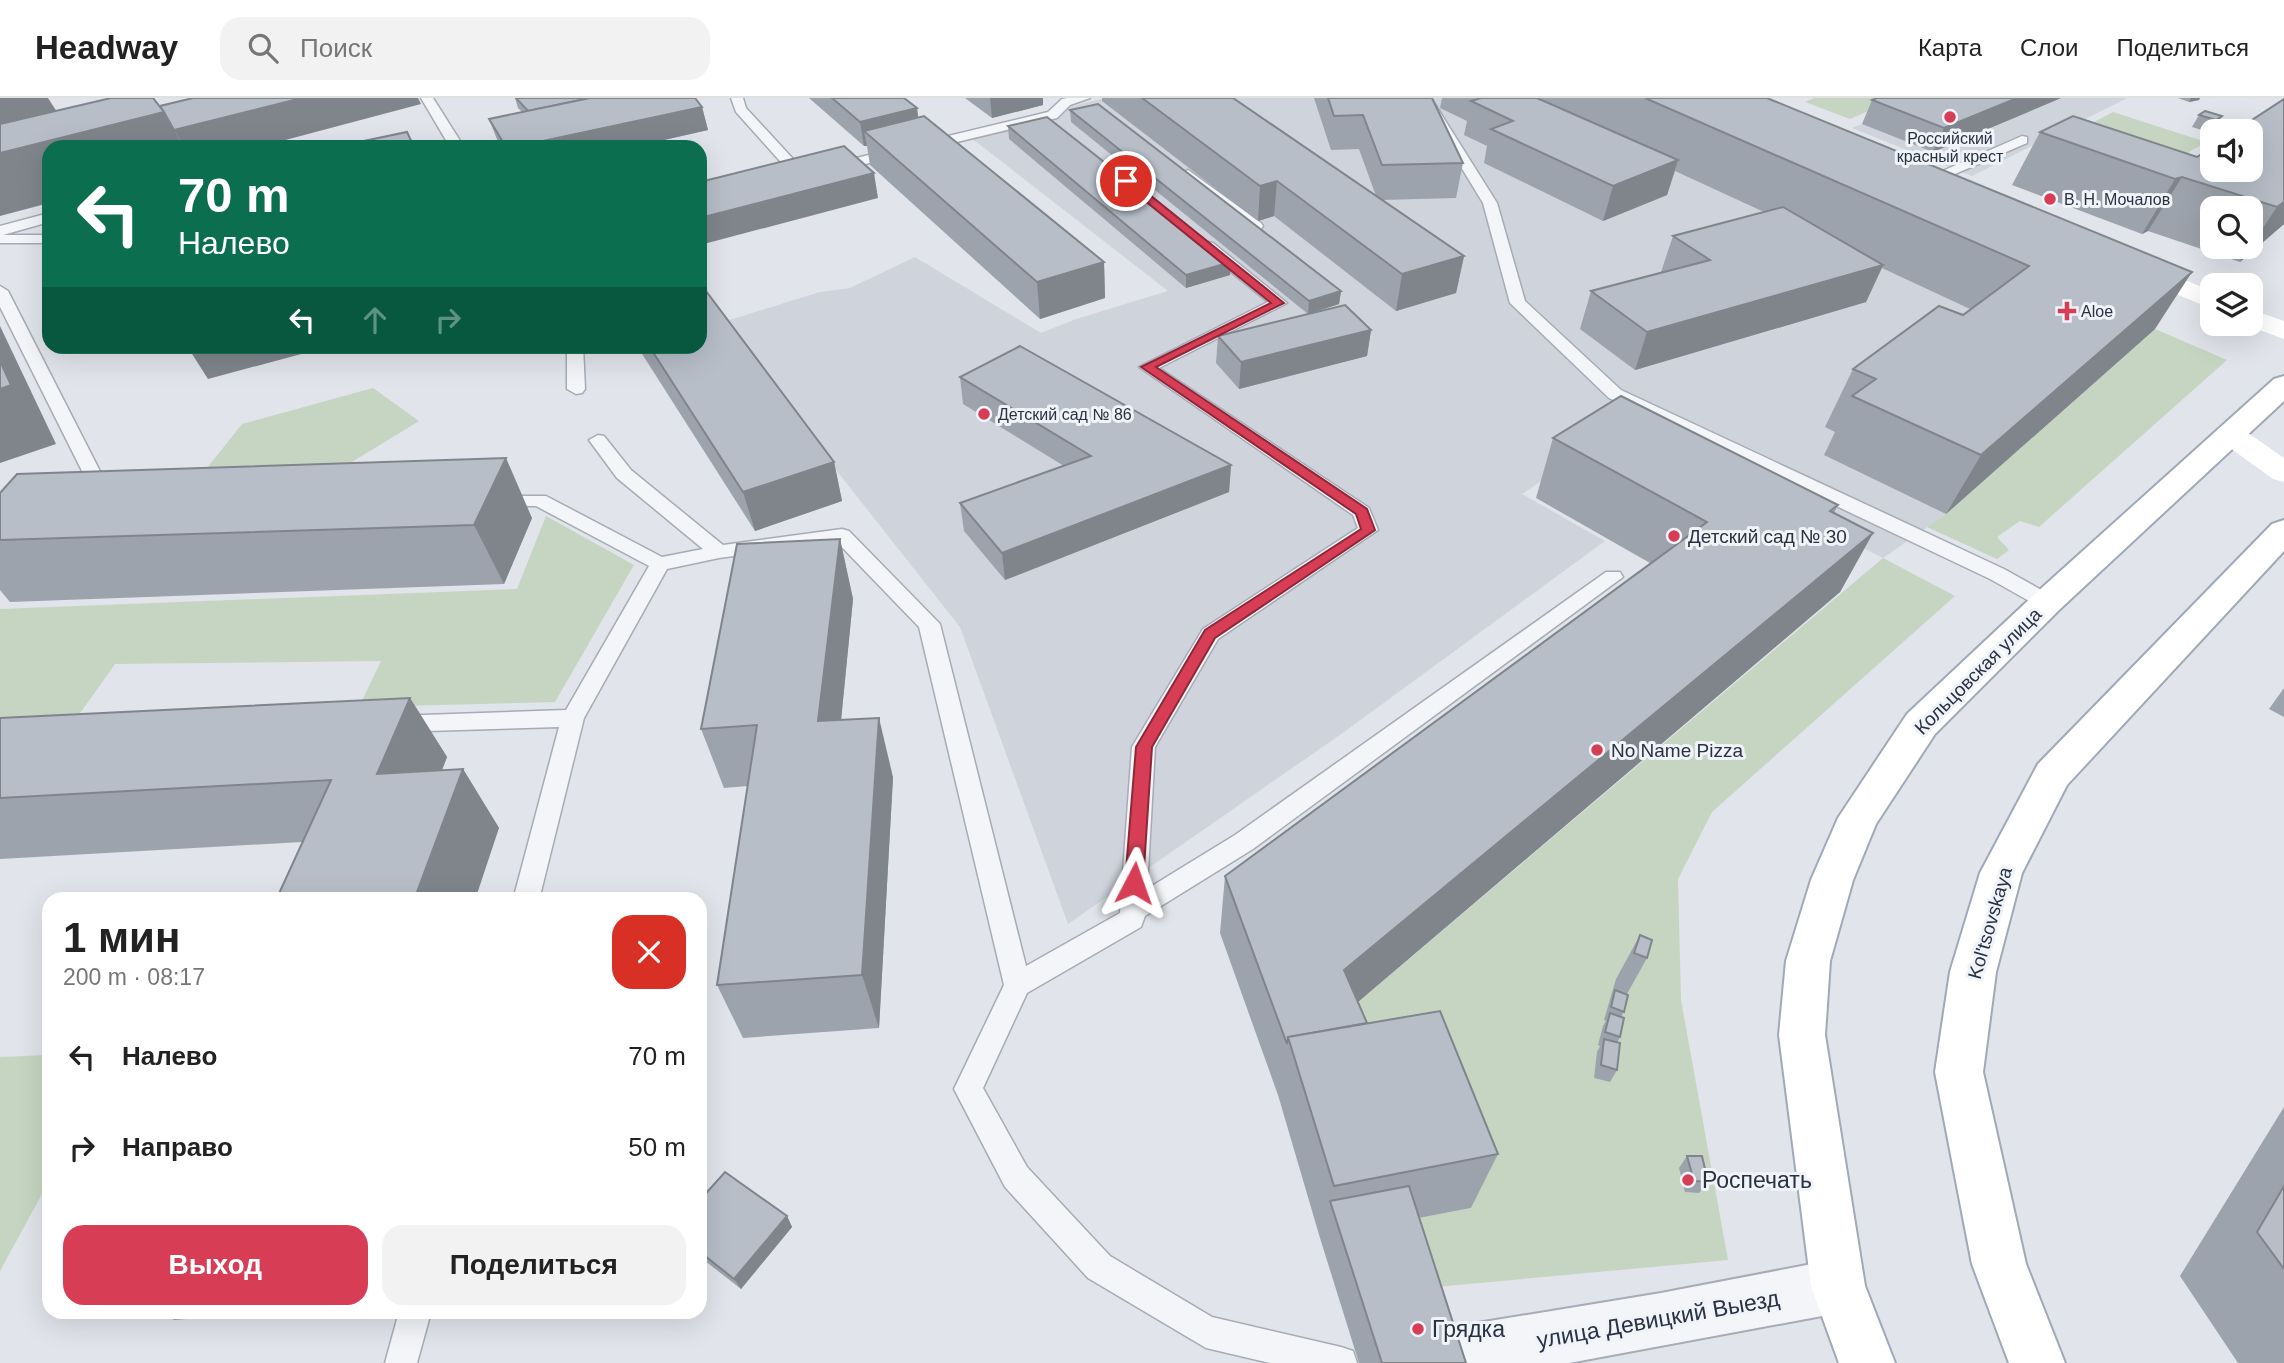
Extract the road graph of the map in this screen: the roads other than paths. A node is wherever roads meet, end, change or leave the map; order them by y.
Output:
1 (427, 98) edge
2 (737, 98) edge
3 (1425, 98) edge
4 (1088, 99) edge
5 (453, 140) edge
6 (2022, 140) dead end
7 (1180, 167) edge
8 (1904, 170) edge
9 (1929, 180) junction
10 (1955, 191) edge
11 (42, 219) edge
12 (1256, 226) edge
13 (0, 231) edge
14 (1192, 233) edge
15 (0, 239) edge
16 (42, 239) edge
17 (2109, 257) edge
18 (0, 291) edge
19 (2200, 296) edge
20 (2263, 322) edge
21 (2284, 331) edge
22 (575, 354) edge
23 (2284, 385) edge
24 (576, 389) dead end
25 (2230, 434) junction
26 (598, 440) dead end
27 (2284, 472) edge
28 (115, 495) edge
29 (484, 500) edge
30 (2284, 531) edge
31 (719, 552) junction
32 (660, 564) junction
33 (1613, 578) dead end
34 (2047, 602) junction
35 (573, 718) junction
36 (373, 724) edge
37 (528, 892) edge
38 (1132, 911) junction
39 (1017, 985) junction
40 (1838, 1286) junction
41 (413, 1319) edge
42 (1435, 1358) edge
43 (401, 1363) edge
44 (1341, 1363) edge
45 (1867, 1363) edge
46 (2037, 1363) edge

1 - 5 lane
2 - 4 lane
3 - 34 lane
6 - 9 lane
7 - 12 lane
8 - 9 main road
9 - 10 main road
11 - 13 lane
14 - 38 lane
15 - 16 lane
17 - 19 main road
18 - 28 lane
20 - 21 main road
22 - 24 lane
23 - 25 main road, Кольцовская улица
25 - 27 main road
25 - 34 main road, Кольцовская улица
26 - 31 lane
29 - 32 lane
30 - 46 main road, Kol'tsovskaya
31 - 32 lane
31 - 39 lane
32 - 35 lane
33 - 38 lane
34 - 40 main road, Кольцовская улица
35 - 36 lane
35 - 37 lane
38 - 39 lane
39 - 44 lane
40 - 42 street, улица Девицкий Выезд
40 - 45 main road, Кольцовская улица
41 - 43 lane

